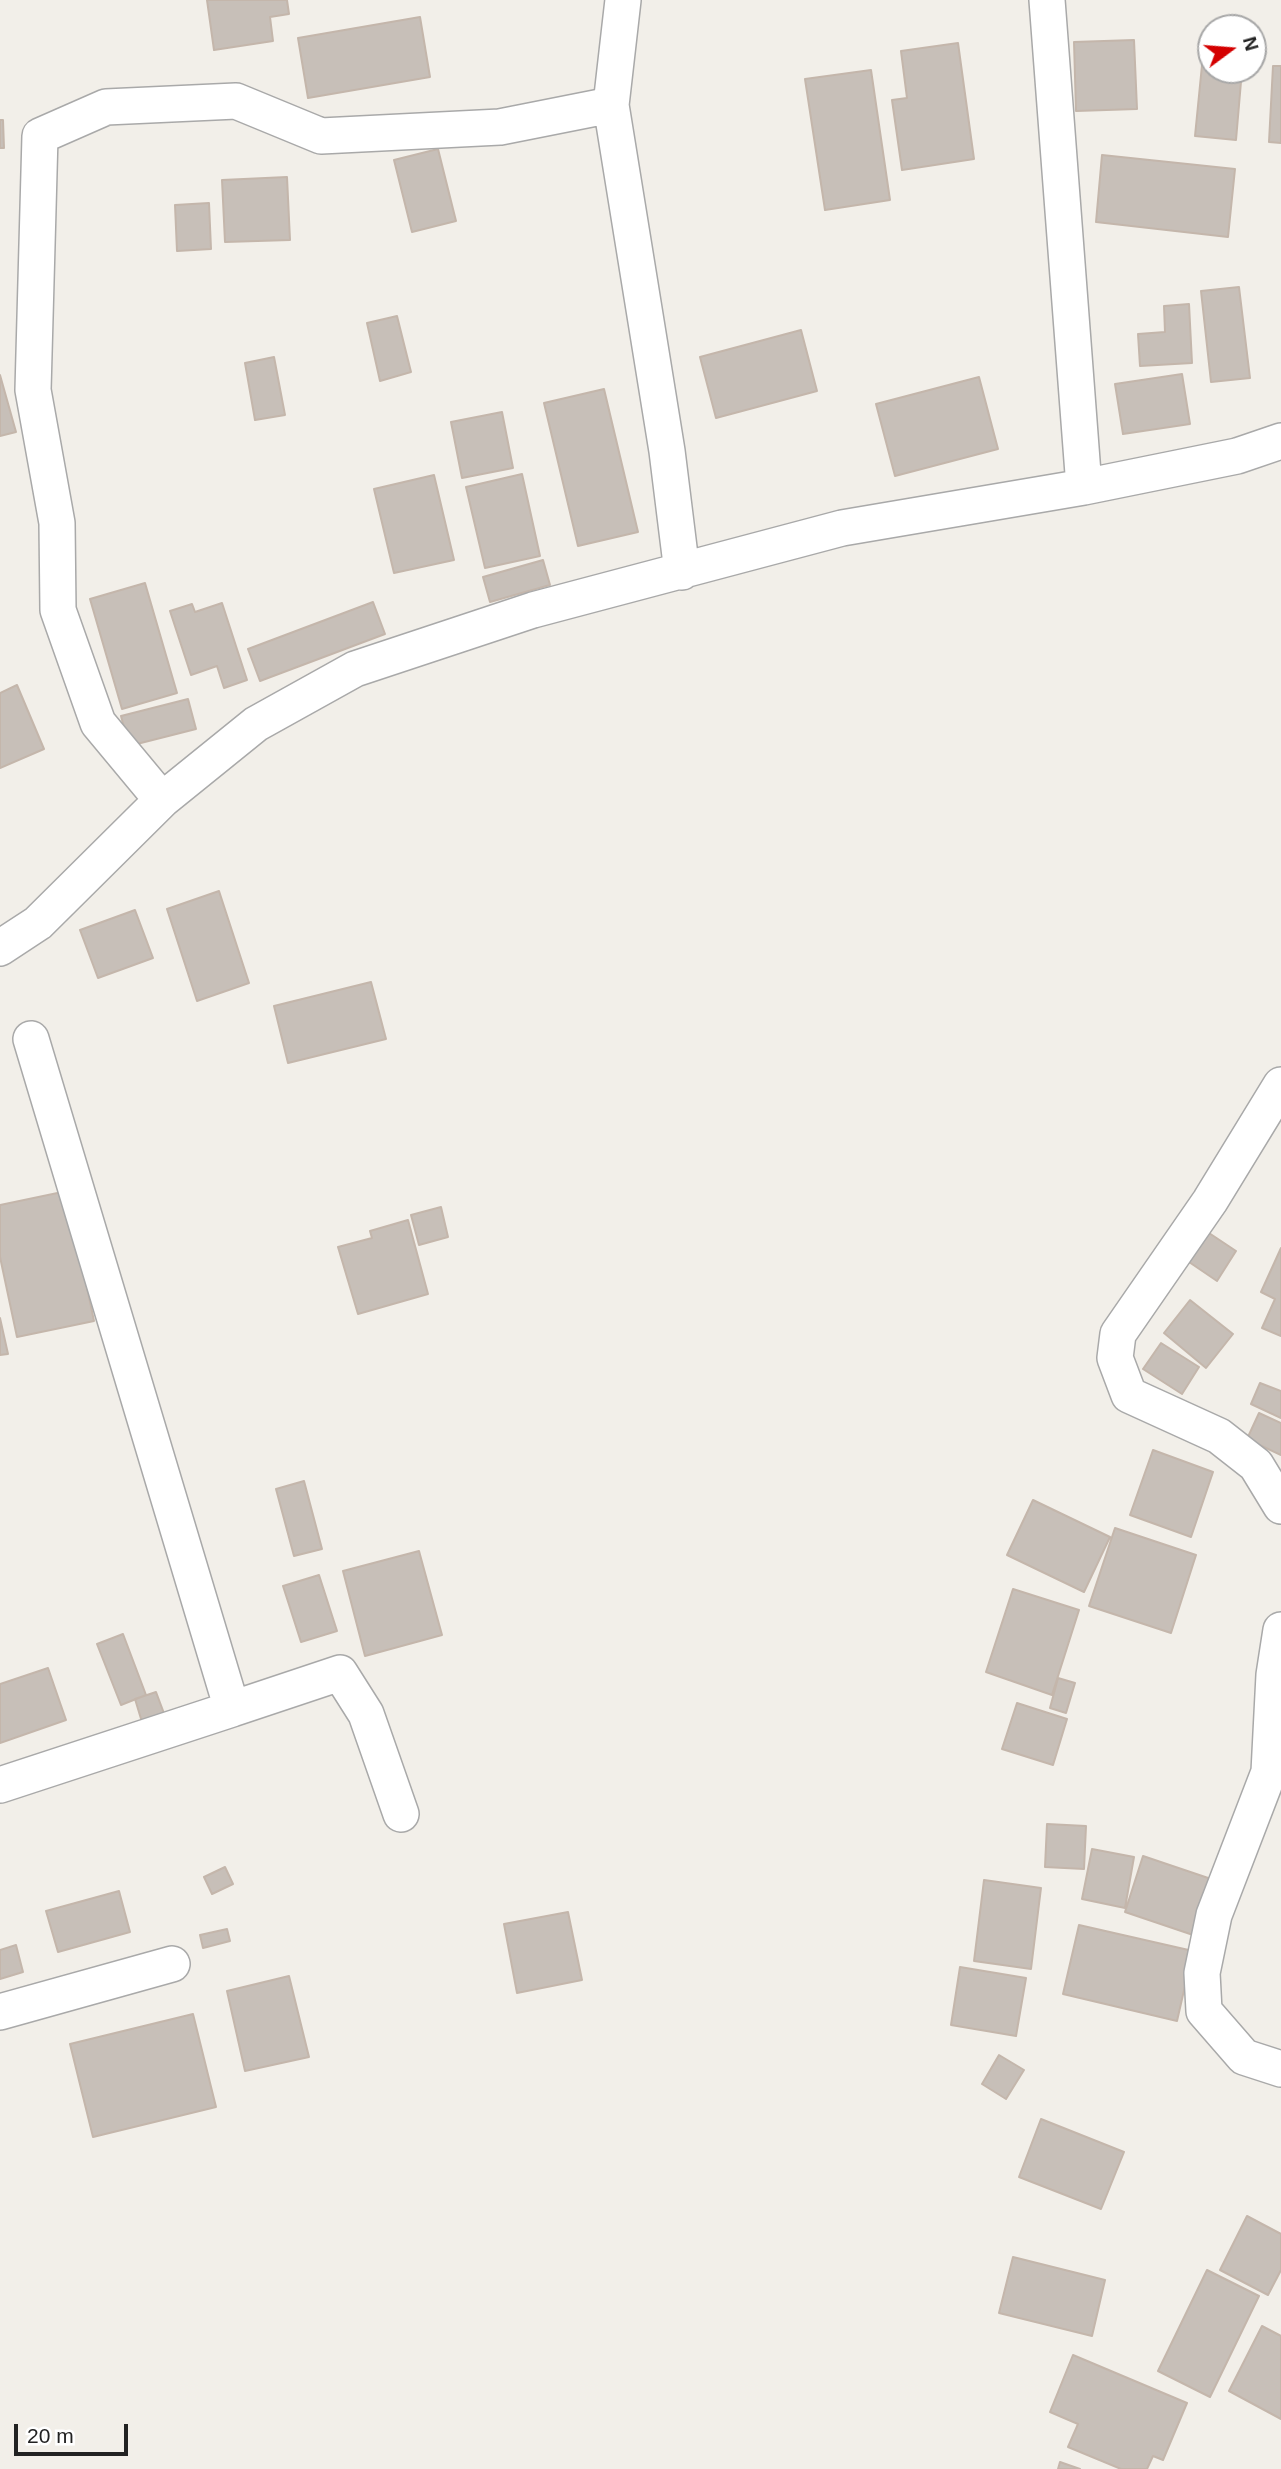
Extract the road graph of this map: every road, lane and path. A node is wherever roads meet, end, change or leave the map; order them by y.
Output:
1 (623, 0) edge
2 (1047, 0) edge
3 (611, 105) junction
4 (1281, 441) edge
5 (1084, 487) junction
6 (682, 572) junction
7 (162, 800) junction
8 (0, 948) edge
9 (31, 1039) dead end
10 (1281, 1085) edge
11 (1281, 1506) edge
12 (1281, 1630) edge
13 (232, 1709) junction
14 (0, 1785) edge
15 (401, 1814) dead end
16 (172, 1964) dead end
17 (0, 2012) edge
18 (1281, 2069) edge

1 - 3 street
2 - 5 street
3 - 6 street
3 - 7 street
4 - 5 street
5 - 6 street
6 - 7 street
7 - 8 street
9 - 13 street
10 - 11 street
12 - 18 street
13 - 14 street
13 - 15 street
16 - 17 street

